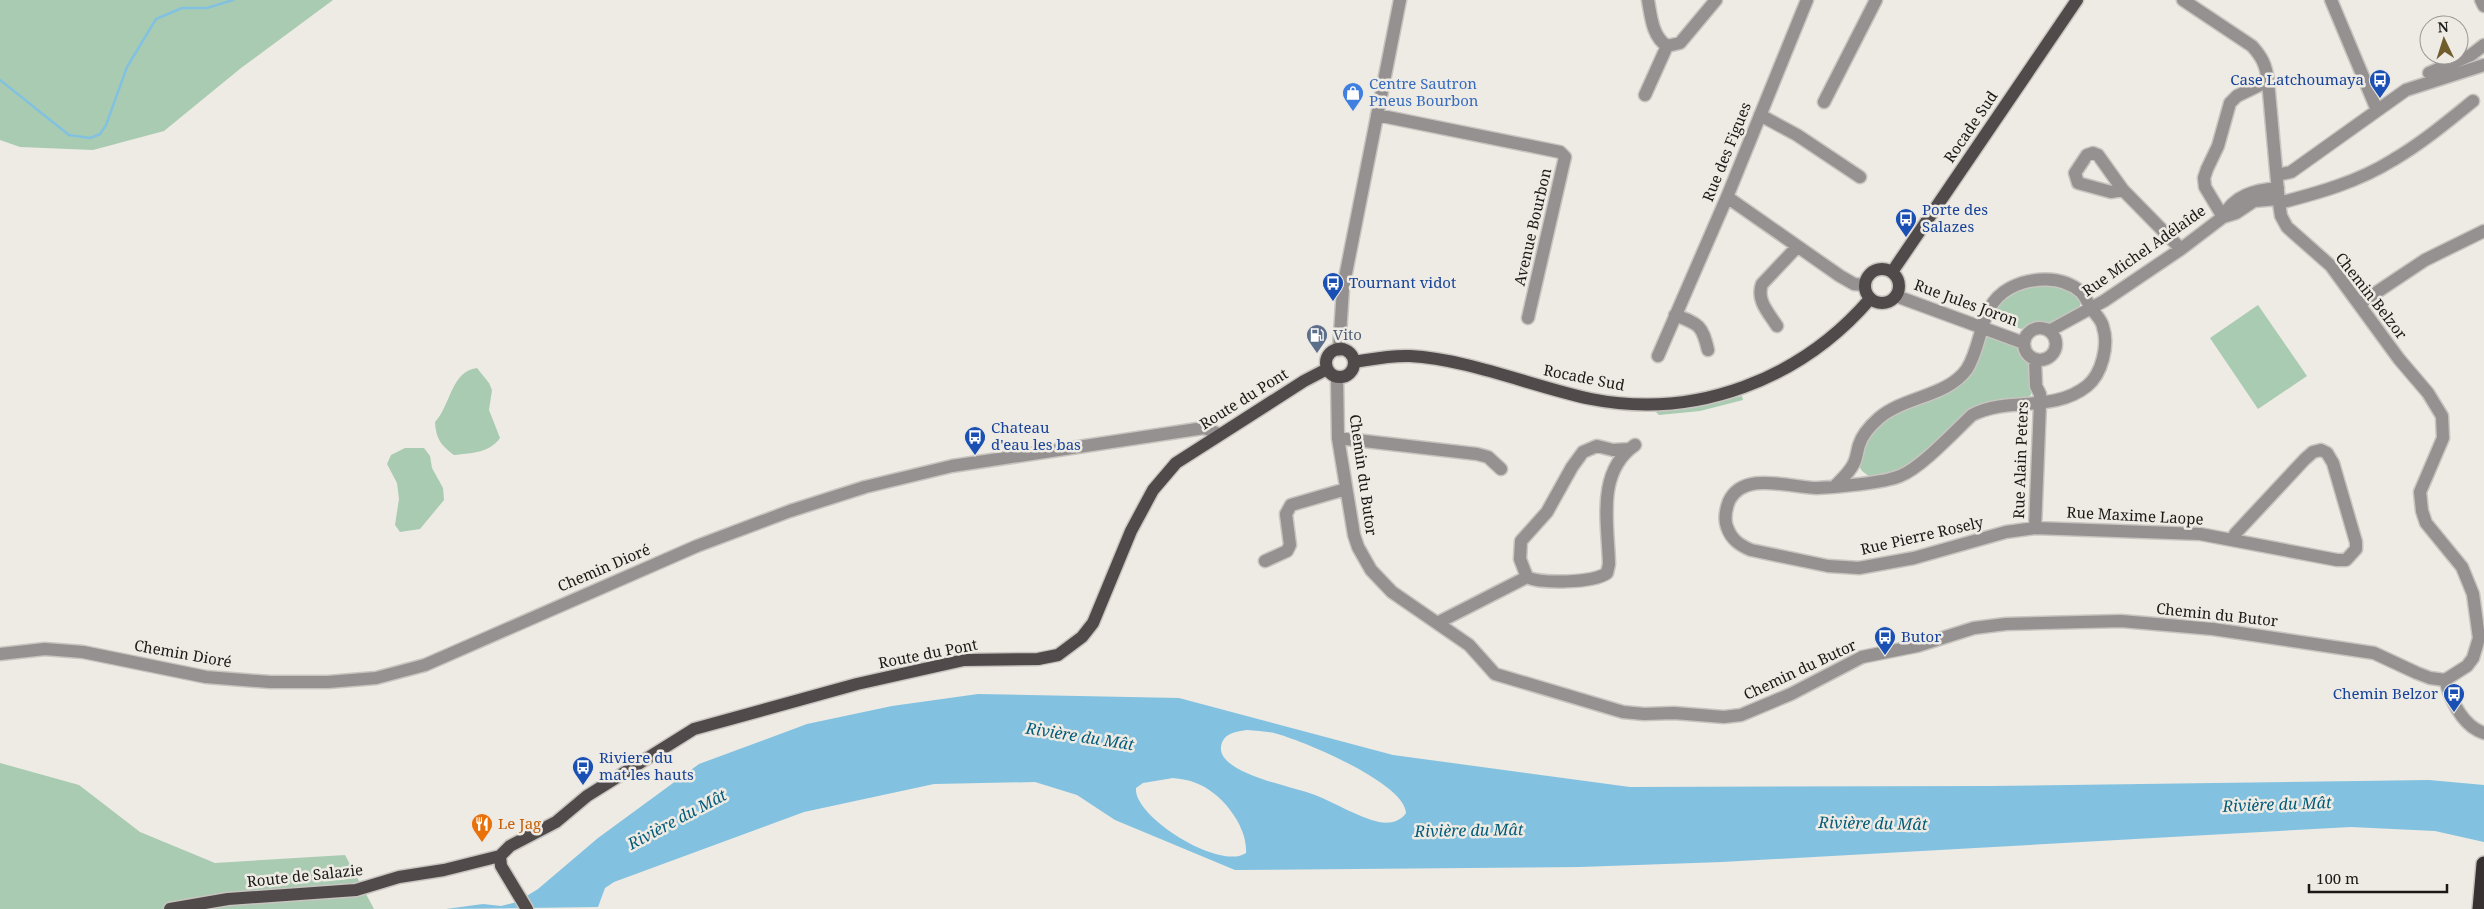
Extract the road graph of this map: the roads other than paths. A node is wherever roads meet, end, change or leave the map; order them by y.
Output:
1 (1400, 0) edge
2 (1648, 0) edge
3 (1716, 0) edge
4 (1807, 0) edge
5 (1876, 0) edge
6 (2077, 0) edge
7 (2183, 0) edge
8 (2331, 0) edge
9 (2481, 0) edge
10 (2484, 6) edge
11 (2484, 45) edge
12 (1667, 46) junction
13 (2484, 65) edge
14 (2268, 80) junction
15 (2418, 84) junction
16 (1645, 95) dead end
17 (2473, 101) dead end
18 (1824, 102) dead end
19 (2377, 110) junction
20 (1377, 115) junction
21 (1760, 116) junction
22 (1860, 177) dead end
23 (2123, 190) junction
24 (2278, 191) junction
25 (1727, 197) junction
26 (2223, 217) junction
27 (2484, 231) edge
28 (1797, 247) junction
29 (2181, 249) junction
30 (1892, 272) junction
31 (1865, 285) junction
32 (1898, 292) junction
33 (1870, 299) junction
34 (2359, 304) junction
35 (2088, 310) junction
36 (1675, 315) junction
37 (1528, 318) dead end
38 (1982, 322) junction
39 (1777, 326) dead end
40 (2052, 335) junction
41 (2025, 339) junction
42 (1339, 350) junction
43 (1708, 350) dead end
44 (1658, 356) dead end
45 (2040, 359) junction
46 (1354, 362) junction
47 (1332, 373) junction
48 (2040, 399) junction
49 (1219, 434) junction
50 (1338, 438) junction
51 (1854, 464) junction
52 (1501, 469) dead end
53 (1870, 482) junction
54 (1835, 486) junction
55 (1346, 489) junction
56 (2035, 528) junction
57 (2234, 539) junction
58 (1265, 561) dead end
59 (1526, 577) junction
60 (1439, 622) junction
61 (0, 654) edge
62 (2445, 680) junction
63 (2484, 733) edge
64 (501, 861) junction
65 (2484, 864) edge
66 (170, 909) edge
67 (527, 909) edge
68 (2480, 909) edge

1 - 20 street
2 - 12 street
3 - 12 street
4 - 21 street, Rue des Figues
5 - 18 street
6 - 30 main road, Rocade Sud
7 - 14 street, Chemin Belzor
8 - 19 street
9 - 10 street
11 - 15 street
12 - 16 street
13 - 15 street
14 - 24 street, Chemin Belzor
14 - 26 street
15 - 19 street
17 - 24 street
19 - 24 street
20 - 37 street, Avenue Bourbon
20 - 42 street
21 - 22 street
21 - 25 street, Rue des Figues
23 - 23 street
23 - 29 street
24 - 26 street, Rue Michel Adélaîde
24 - 34 street, Chemin Belzor
25 - 28 street
25 - 36 street, Rue des Figues
26 - 29 street, Rue Michel Adélaîde
27 - 34 street
28 - 31 street
28 - 39 street
29 - 35 street, Rue Michel Adélaîde
30 - 31 main road
30 - 32 main road
31 - 33 main road
32 - 33 main road
32 - 38 street, Rue Jules Joron
33 - 46 main road, Rocade Sud
34 - 62 street, Chemin Belzor
35 - 38 street, Rue Pierre Rosely
35 - 40 street, Rue Michel Adélaîde
35 - 48 street, Rue Pierre Rosely
36 - 43 street
36 - 44 street, Rue des Figues
38 - 41 street, Rue Jules Joron
38 - 51 street, Rue Pierre Rosely
40 - 41 street
40 - 45 street
41 - 45 street
42 - 46 main road
42 - 47 main road
45 - 48 street, Rue Alain Peters
46 - 47 main road
47 - 49 main road, Route du Pont
47 - 50 street, Chemin du Butor
48 - 53 street, Rue Pierre Rosely
48 - 56 street, Rue Alain Peters
49 - 61 street, Chemin Dioré
49 - 64 main road, Route du Pont
50 - 52 street
50 - 55 street, Chemin du Butor
51 - 53 street
51 - 54 street, Rue Pierre Rosely
53 - 54 street, Rue Pierre Rosely
54 - 56 street, Rue Pierre Rosely
55 - 58 street
55 - 60 street, Chemin du Butor
56 - 57 street, Rue Maxime Laope
57 - 57 street, Rue Maxime Laope
59 - 59 street
59 - 60 street
60 - 62 street, Chemin du Butor
62 - 63 street
64 - 66 main road, Route de Salazie
64 - 67 main road
65 - 68 highway

